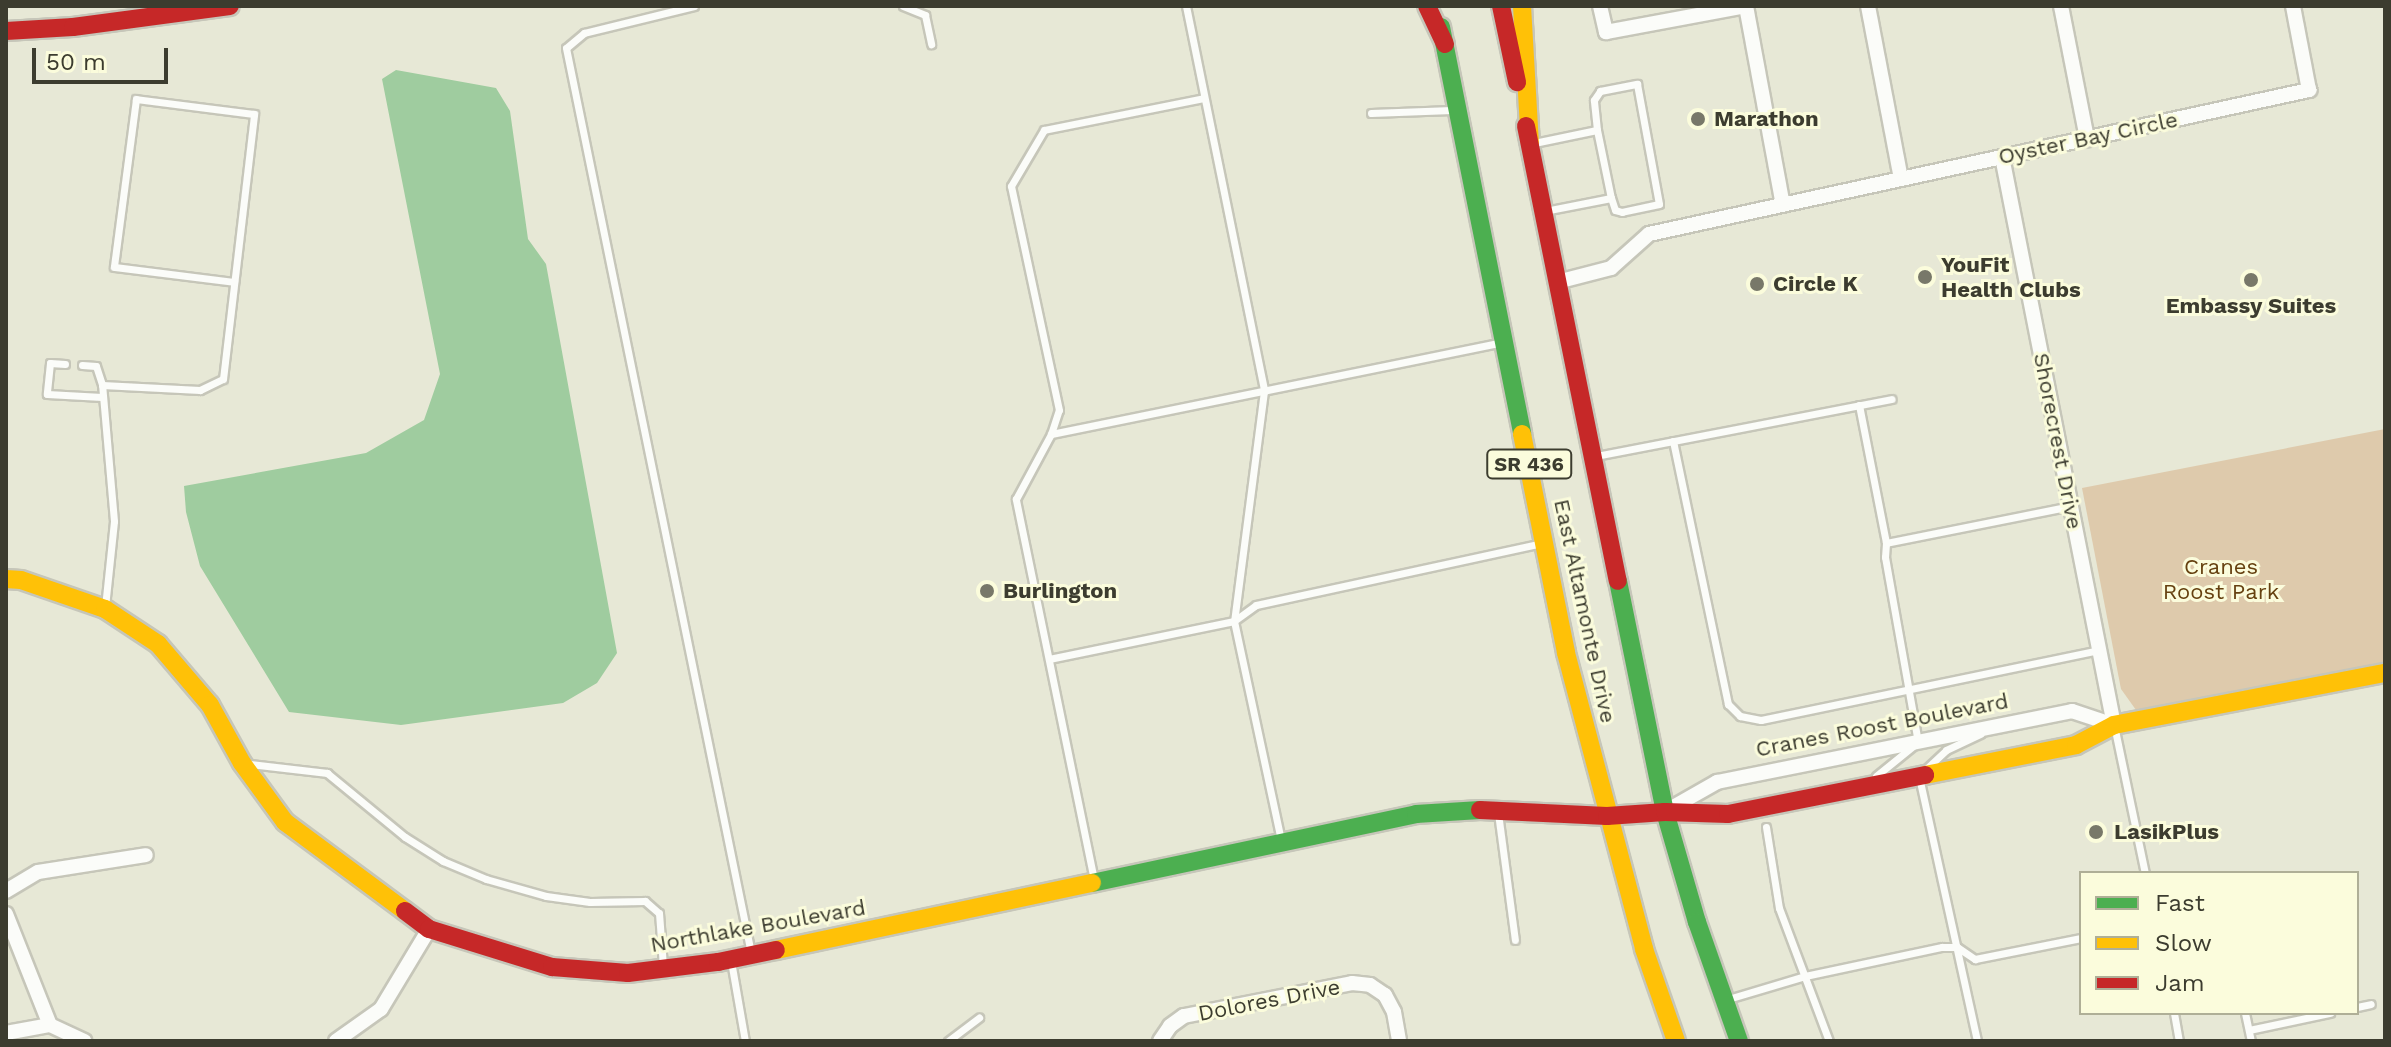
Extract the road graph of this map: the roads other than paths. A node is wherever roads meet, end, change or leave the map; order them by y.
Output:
1 (121, 6) edge
2 (230, 6) edge
3 (694, 6) edge
4 (903, 6) edge
5 (1186, 6) edge
6 (1427, 6) edge
7 (1437, 6) edge
8 (1501, 6) edge
9 (1522, 6) edge
10 (1600, 6) edge
11 (1868, 6) edge
12 (2061, 6) edge
13 (2293, 6) edge
14 (6, 30) edge
15 (931, 44) dead end
16 (1445, 44) junction
17 (1204, 98) junction
18 (1458, 110) junction
19 (1371, 113) dead end
20 (1597, 130) junction
21 (2087, 139) junction
22 (1530, 144) junction
23 (2002, 157) junction
24 (1901, 179) junction
25 (1611, 198) junction
26 (1783, 205) junction
27 (1543, 211) junction
28 (234, 282) junction
29 (1557, 282) junction
30 (1504, 343) junction
31 (65, 364) dead end
32 (82, 365) dead end
33 (102, 385) junction
34 (1264, 391) junction
35 (102, 397) junction
36 (1892, 399) dead end
37 (1859, 405) junction
38 (1051, 434) junction
39 (1673, 441) junction
40 (1593, 457) junction
41 (2071, 506) junction
42 (1544, 543) junction
43 (1886, 543) junction
44 (6, 579) edge
45 (105, 609) junction
46 (1234, 621) junction
47 (2100, 650) junction
48 (1049, 659) junction
49 (2385, 673) edge
50 (1908, 689) junction
51 (2114, 725) junction
52 (1996, 726) junction
53 (1918, 742) junction
54 (242, 763) junction
55 (1919, 777) junction
56 (1852, 789) junction
57 (1498, 811) junction
58 (1665, 812) junction
59 (1607, 816) junction
60 (1766, 827) dead end
61 (1281, 842) junction
62 (146, 855) dead end
63 (2145, 871) edge
64 (1094, 882) junction
65 (6, 891) edge
66 (6, 914) edge
67 (429, 929) junction
68 (2079, 938) edge
69 (1515, 940) dead end
70 (1957, 947) junction
71 (751, 955) junction
72 (730, 959) junction
73 (663, 968) junction
74 (1805, 976) junction
75 (1725, 1000) junction
76 (2371, 1004) dead end
77 (2359, 1007) edge
78 (2174, 1015) edge
79 (2245, 1015) edge
80 (2320, 1015) edge
81 (979, 1018) dead end
82 (50, 1025) junction
83 (2249, 1030) junction
84 (6, 1033) edge
85 (84, 1041) edge
86 (336, 1041) edge
87 (745, 1041) edge
88 (948, 1041) edge
89 (1160, 1041) edge
90 (1399, 1041) edge
91 (1676, 1041) edge
92 (1739, 1041) edge
93 (1829, 1041) edge
94 (1977, 1041) edge
95 (2179, 1041) edge
96 (2251, 1041) edge

1 - 14 main road
2 - 14 main road
3 - 71 lane
4 - 15 lane
5 - 17 lane
6 - 16 main road
7 - 16 main road, SR 436
8 - 22 main road, SR 436
9 - 22 main road
10 - 26 street
11 - 24 street
12 - 21 street
13 - 21 street, Oyster Bay Circle
16 - 18 main road, East Altamonte Drive / SR 436
17 - 34 lane
17 - 38 lane
18 - 19 lane
18 - 30 main road, East Altamonte Drive / SR 436
20 - 22 lane
20 - 25 lane
20 - 25 lane
21 - 23 street, Oyster Bay Circle
22 - 27 main road, East Altamonte Drive / SR 436
23 - 24 street, Oyster Bay Circle
23 - 41 street, Shorecrest Drive
24 - 26 street, Oyster Bay Circle
25 - 27 lane
26 - 29 street, Oyster Bay Circle
27 - 29 main road, East Altamonte Drive / SR 436
28 - 28 lane
28 - 33 lane
29 - 40 main road, East Altamonte Drive / SR 436
30 - 34 lane
30 - 42 main road, East Altamonte Drive / SR 436
31 - 35 lane
32 - 33 lane
33 - 35 lane
34 - 38 lane
34 - 46 lane
35 - 45 lane
36 - 37 lane
37 - 39 lane
37 - 43 lane
38 - 48 lane
39 - 40 lane
39 - 50 lane
40 - 58 main road, East Altamonte Drive / SR 436
41 - 43 lane
41 - 47 street, Shorecrest Drive
42 - 46 lane
42 - 59 main road, East Altamonte Drive / SR 436
43 - 50 lane
44 - 45 main road, Northlake Boulevard
45 - 54 main road, Northlake Boulevard
46 - 48 lane
46 - 61 lane
47 - 50 lane
47 - 51 street, Shorecrest Drive
48 - 64 lane
49 - 51 main road, Cranes Roost Boulevard
50 - 53 lane
51 - 52 street, Cranes Roost Boulevard
51 - 55 main road, Cranes Roost Boulevard
51 - 63 lane
52 - 53 street, Cranes Roost Boulevard
52 - 55 lane
53 - 56 lane
53 - 58 street, Cranes Roost Boulevard
54 - 67 main road, Northlake Boulevard
54 - 73 lane
55 - 56 main road, Cranes Roost Boulevard
55 - 70 lane
56 - 58 main road, Cranes Roost Boulevard
57 - 59 main road, Northlake Boulevard
57 - 61 main road, Northlake Boulevard
57 - 69 lane
58 - 59 main road, Cranes Roost Boulevard
58 - 75 main road, East Altamonte Drive / SR 436
59 - 91 main road, East Altamonte Drive / SR 436
60 - 74 lane
61 - 64 main road, Northlake Boulevard
62 - 65 street
64 - 71 main road, Northlake Boulevard
66 - 82 street
67 - 73 main road, Northlake Boulevard
67 - 86 street
68 - 70 lane
70 - 74 lane
70 - 94 lane
71 - 72 main road, Northlake Boulevard
72 - 73 main road, Northlake Boulevard
72 - 87 lane
74 - 75 lane
74 - 93 lane
75 - 92 main road, East Altamonte Drive / SR 436
76 - 77 lane
78 - 95 lane
79 - 83 lane
80 - 83 lane
81 - 88 lane
82 - 84 street
82 - 85 street
83 - 96 lane
89 - 90 street, Dolores Drive

